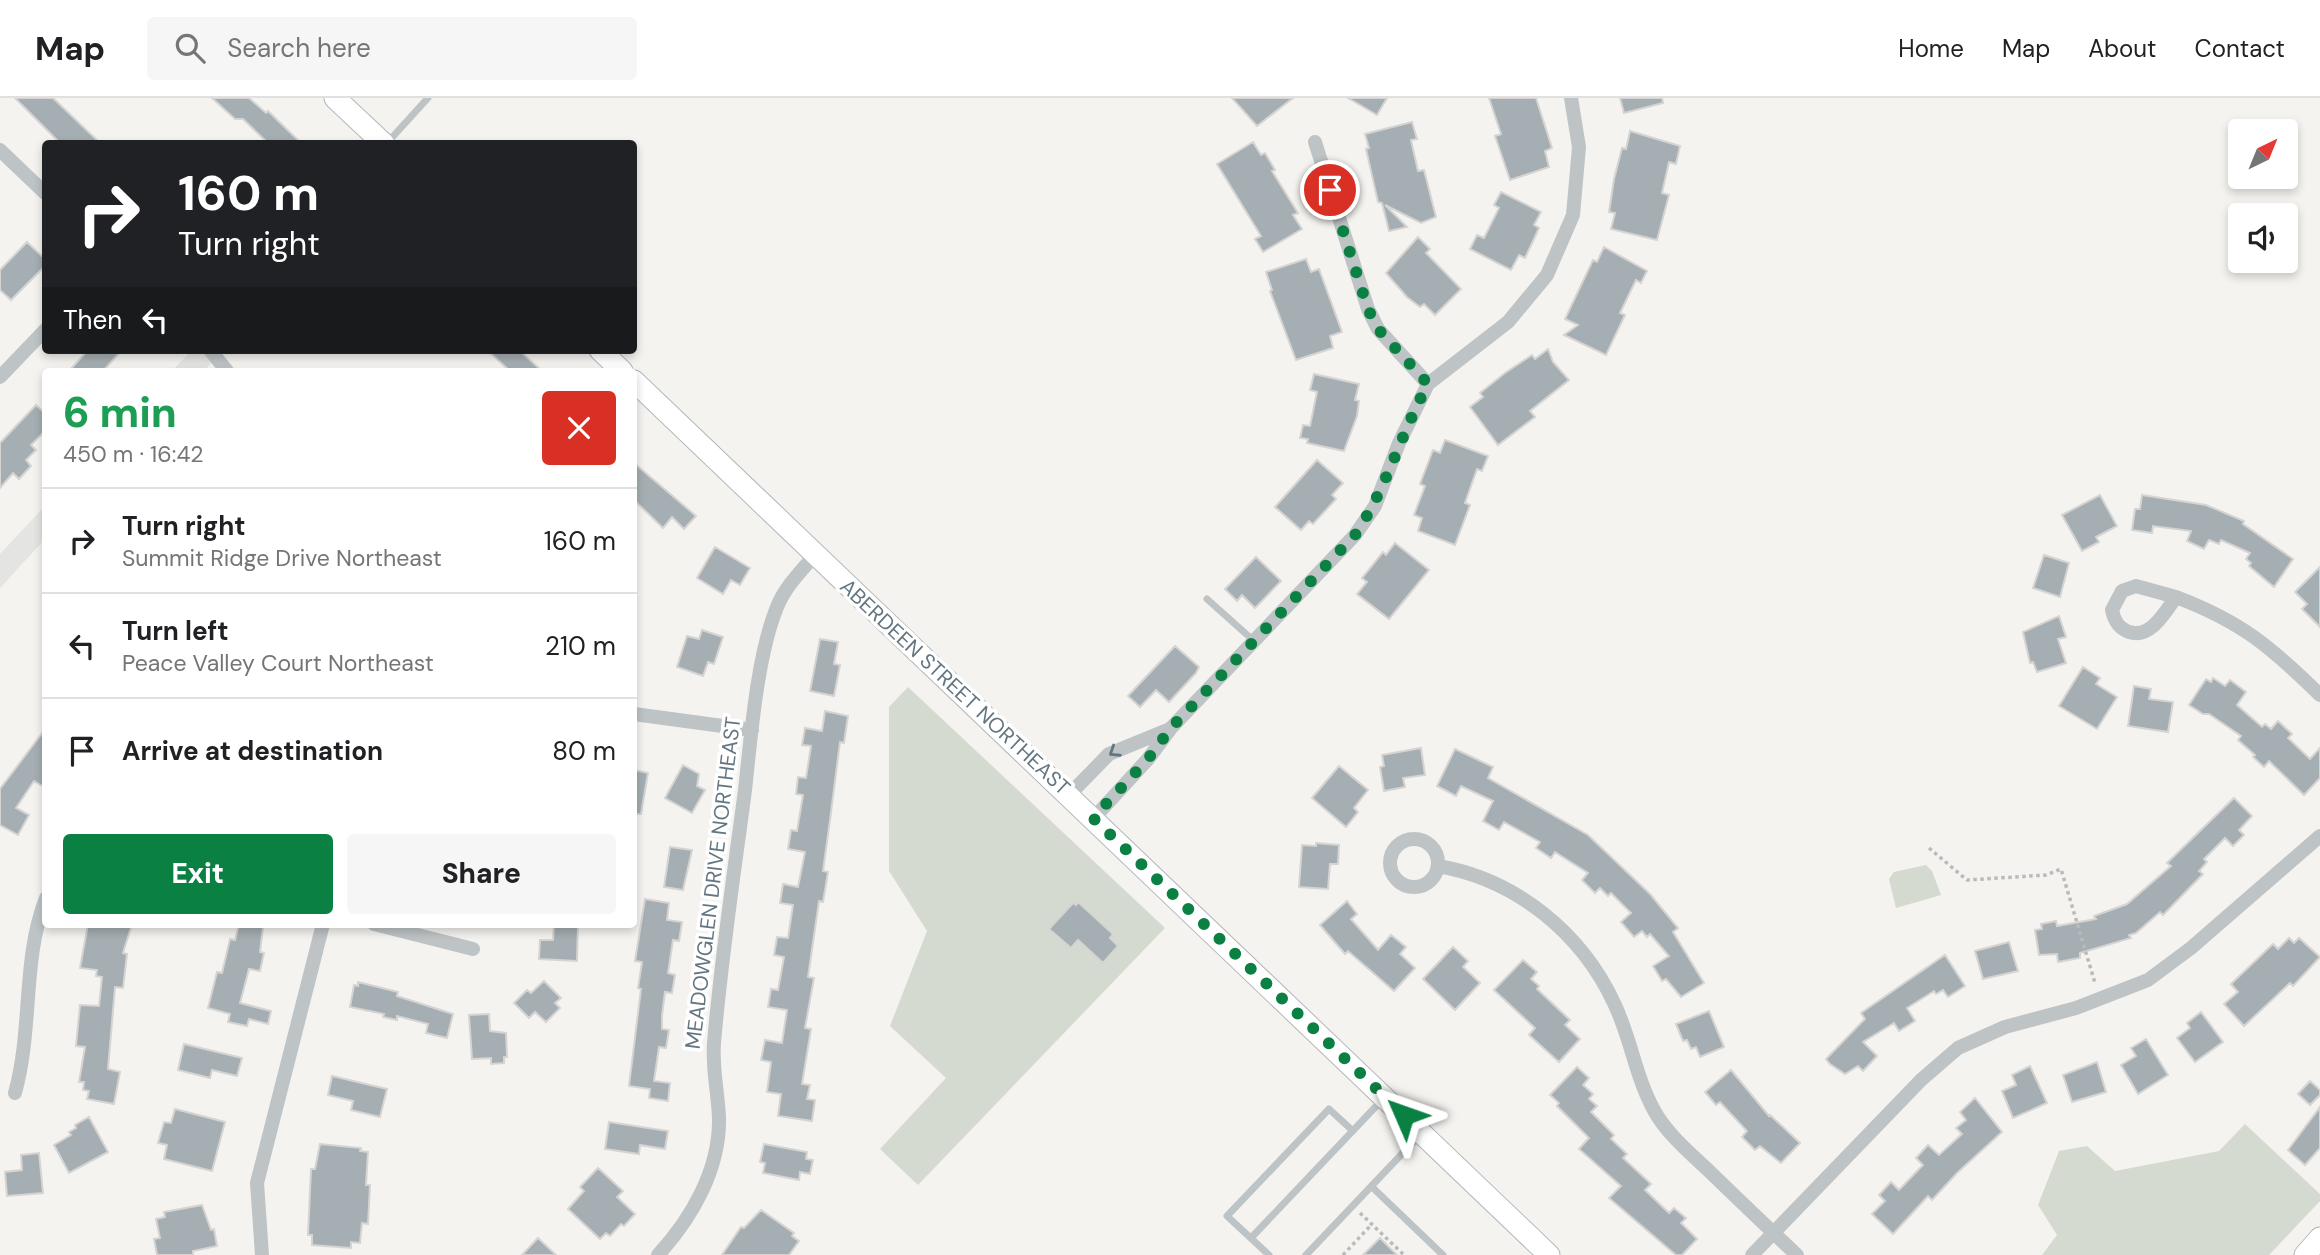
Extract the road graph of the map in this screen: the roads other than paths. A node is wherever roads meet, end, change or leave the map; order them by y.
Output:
1 (335, 98) edge
2 (428, 98) edge
3 (1571, 98) edge
4 (381, 140) edge
5 (389, 140) edge
6 (1315, 142) dead end
7 (0, 150) edge
8 (42, 190) edge
9 (42, 333) edge
10 (213, 354) edge
11 (604, 354) edge
12 (224, 368) edge
13 (619, 368) edge
14 (0, 377) edge
15 (1428, 384) junction
16 (637, 385) edge
17 (814, 555) junction
18 (2176, 597) dead end
19 (1207, 598) dead end
20 (1254, 642) junction
21 (2320, 695) edge
22 (637, 714) edge
23 (1171, 728) junction
24 (752, 730) junction
25 (1069, 795) junction
26 (1093, 818) junction
27 (2320, 836) edge
28 (1438, 866) dead end
29 (42, 908) edge
30 (322, 928) edge
31 (390, 928) edge
32 (472, 949) dead end
33 (15, 1093) dead end
34 (1385, 1097) junction
35 (1353, 1130) junction
36 (1423, 1132) junction
37 (1372, 1187) junction
38 (1774, 1233) junction
39 (1251, 1238) junction
40 (2320, 1238) edge
41 (1546, 1254) edge
42 (262, 1255) edge
43 (658, 1255) edge
44 (1269, 1255) edge
45 (1306, 1255) edge
46 (1443, 1255) edge
47 (1752, 1255) edge
48 (1797, 1255) edge
49 (2305, 1255) edge

1 - 4 street
2 - 5 lane
3 - 15 street
6 - 15 street
7 - 8 street
9 - 14 street
10 - 12 street
11 - 13 street
15 - 20 street
16 - 17 street, ABERDEEN STREET NORTHEAST
17 - 24 street, MEADOWGLEN DRIVE NORTHEAST
17 - 25 street, ABERDEEN STREET NORTHEAST
18 - 21 street
19 - 20 lane
20 - 23 street
22 - 24 street
23 -> 25 street
23 - 26 street
24 - 43 street, MEADOWGLEN DRIVE NORTHEAST
25 - 26 street, ABERDEEN STREET NORTHEAST
26 - 34 street, ABERDEEN STREET NORTHEAST
27 - 38 street
28 - 38 street
29 - 33 street
30 - 42 street
31 - 32 street
34 - 35 lane
34 - 36 street, ABERDEEN STREET NORTHEAST
35 - 39 lane
35 - 39 lane
36 - 37 lane
36 - 41 street, ABERDEEN STREET NORTHEAST
37 - 45 lane
37 - 46 lane
38 - 47 street
38 - 48 street
39 - 44 lane
40 - 49 street

